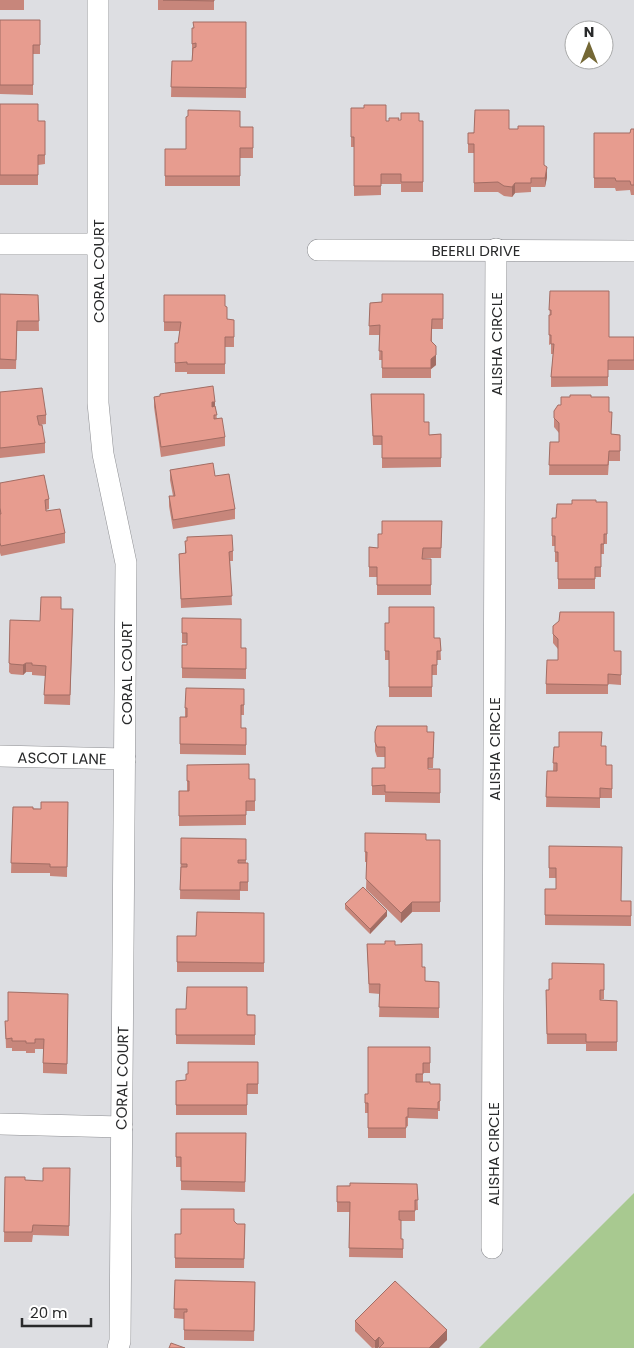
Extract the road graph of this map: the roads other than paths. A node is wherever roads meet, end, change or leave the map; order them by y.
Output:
1 (98, 0) edge
2 (0, 244) edge
3 (98, 244) junction
4 (496, 249) junction
5 (318, 250) dead end
6 (634, 251) edge
7 (0, 756) edge
8 (125, 759) junction
9 (0, 1124) edge
10 (122, 1127) junction
11 (492, 1248) dead end
12 (118, 1348) edge

1 - 3 street, CORAL COURT
2 - 3 street
3 - 8 street, CORAL COURT
4 - 5 street, BEERLI DRIVE
4 - 6 street, BEERLI DRIVE
4 - 11 street, ALISHA CIRCLE
7 - 8 street, ASCOT LANE
8 - 10 street, CORAL COURT
9 - 10 street
10 - 12 street, CORAL COURT

